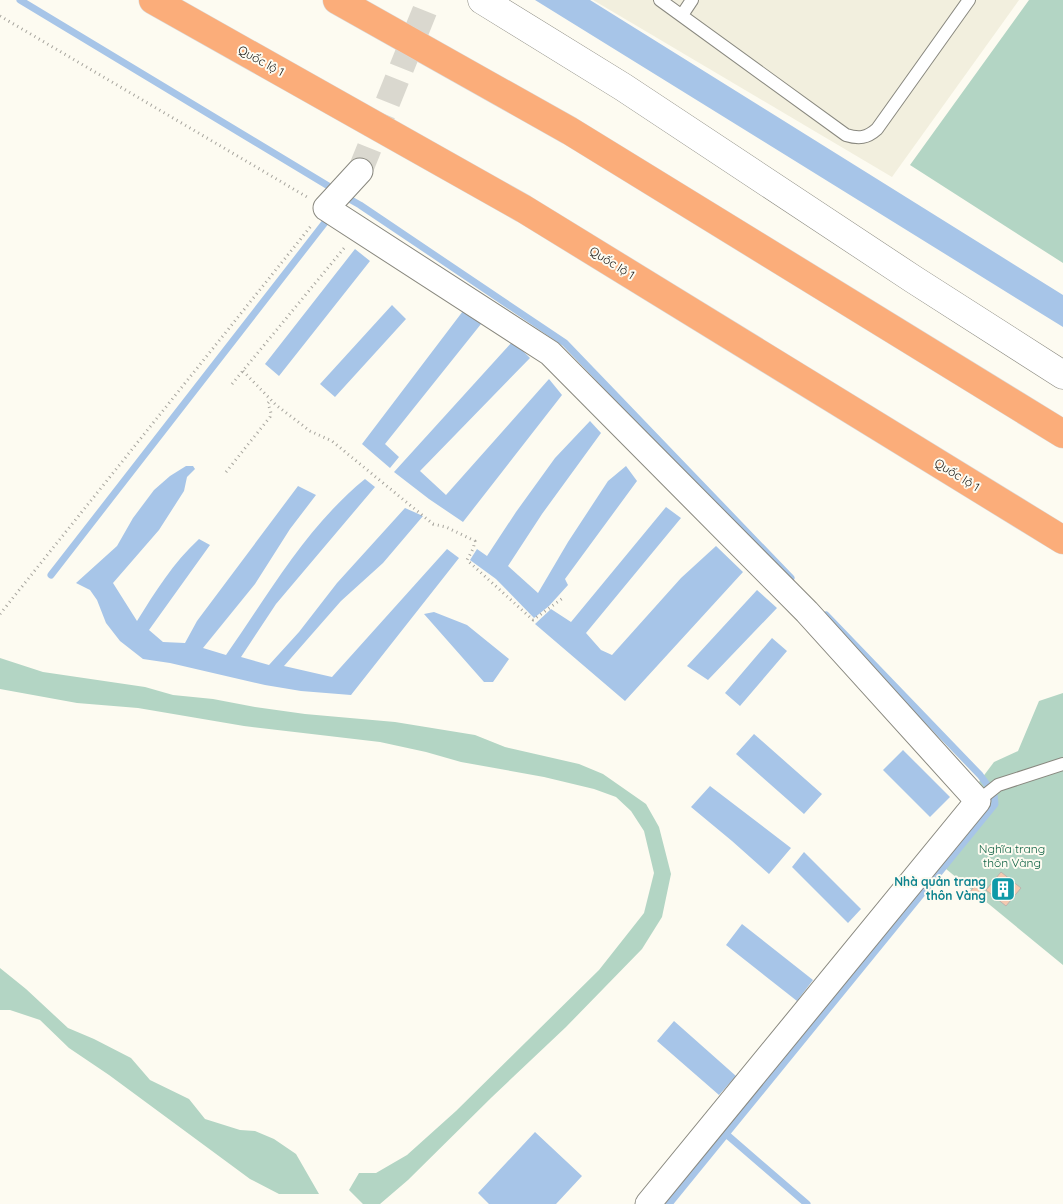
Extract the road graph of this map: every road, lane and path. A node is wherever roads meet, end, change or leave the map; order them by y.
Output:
1 (153, 0) edge
2 (337, 0) edge
3 (482, 0) edge
4 (660, 0) edge
5 (692, 0) edge
6 (969, 0) edge
7 (682, 15) junction
8 (0, 16) edge
9 (360, 171) tunnel mouth
10 (332, 212) junction
11 (360, 229) junction
12 (243, 370) junction
13 (1063, 375) edge
14 (232, 384) dead end
15 (271, 400) junction
16 (1063, 434) edge
17 (226, 472) dead end
18 (1059, 528) edge
19 (563, 598) dead end
20 (0, 614) edge
21 (1063, 764) edge
22 (978, 801) junction
23 (648, 1204) edge

1 - 18 highway, Quốc lộ 1
2 - 16 highway
3 - 13 main road
4 - 7 lane
5 - 7 lane
6 - 7 lane
8 - 10 path
9 - 10 street
10 - 11 street
10 - 20 path
11 - 12 path
11 - 22 street
12 - 14 path
12 - 15 path
15 - 17 path
15 - 19 path
21 - 22 lane
22 - 23 street

